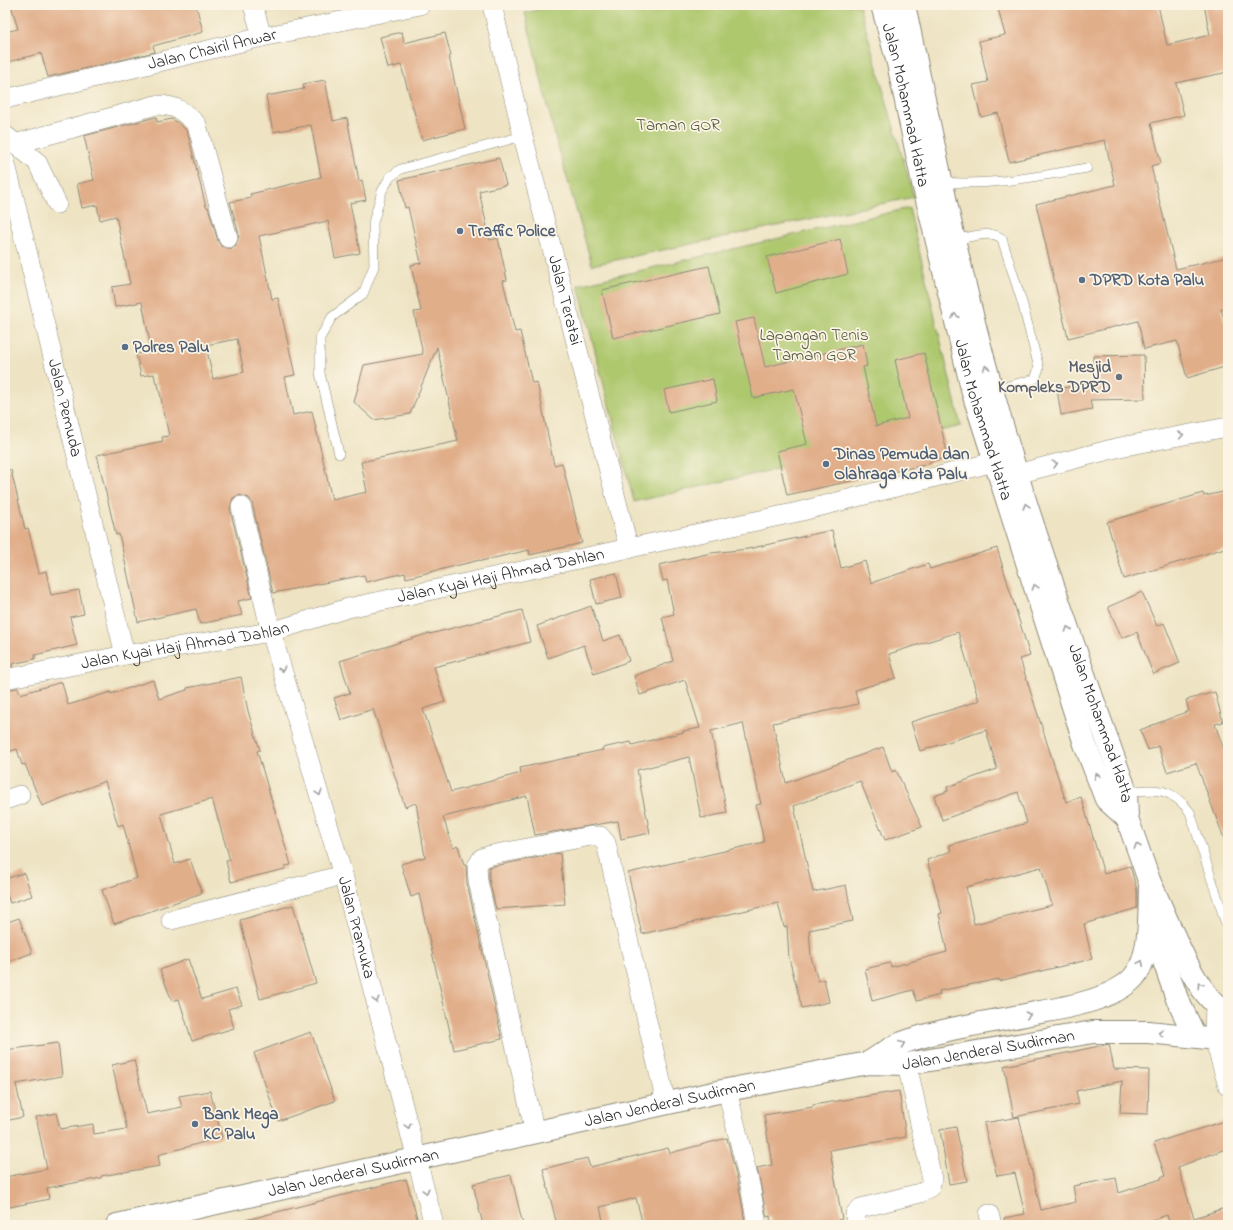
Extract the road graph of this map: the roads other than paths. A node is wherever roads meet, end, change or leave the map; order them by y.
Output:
1 (253, 5) edge
2 (420, 5) edge
3 (492, 5) edge
4 (882, 5) edge
5 (904, 5) edge
6 (262, 37) junction
7 (5, 99) edge
8 (523, 136) junction
9 (10, 140) edge
10 (5, 160) edge
11 (1087, 168) dead end
12 (933, 182) junction
13 (57, 204) dead end
14 (228, 238) dead end
15 (946, 241) junction
16 (982, 392) junction
17 (1228, 427) edge
18 (339, 454) dead end
19 (994, 462) junction
20 (1017, 474) junction
21 (241, 506) dead end
22 (629, 549) junction
23 (270, 632) junction
24 (125, 655) junction
25 (5, 680) edge
26 (1116, 795) junction
27 (343, 875) junction
28 (1150, 883) junction
29 (1149, 919) junction
30 (171, 920) dead end
31 (1228, 930) edge
32 (1222, 1008) edge
33 (1212, 1038) edge
34 (868, 1063) junction
35 (906, 1064) junction
36 (1228, 1086) edge
37 (727, 1090) junction
38 (666, 1103) junction
39 (535, 1133) junction
40 (417, 1158) junction
41 (117, 1225) edge
42 (434, 1225) edge
43 (757, 1225) edge
44 (856, 1225) edge

1 - 6 street
2 - 6 street, Jalan Chairil Anwar
3 - 8 street, Jalan Teratai
4 - 12 main road, Jalan Mohammad Hatta
5 - 12 main road, Jalan Mohammad Hatta
6 - 7 street, Jalan Chairil Anwar
8 - 18 lane
8 - 22 street, Jalan Teratai
9 - 13 street
9 - 14 street
10 - 24 street, Jalan Pemuda
11 - 12 lane
12 - 15 main road, Jalan Mohammad Hatta
16 -> 15 main road, Jalan Mohammad Hatta
15 - 16 lane
16 - 19 main road, Jalan Mohammad Hatta
16 - 20 main road, Jalan Mohammad Hatta
20 -> 17 street
19 - 22 street, Jalan Kyai Haji Ahmad Dahlan
26 -> 19 main road, Jalan Mohammad Hatta
26 -> 20 main road, Jalan Mohammad Hatta
21 - 23 street, Jalan Pramuka
22 - 23 street, Jalan Kyai Haji Ahmad Dahlan
23 - 24 street, Jalan Kyai Haji Ahmad Dahlan
23 -> 27 street, Jalan Pramuka
24 - 25 street, Jalan Kyai Haji Ahmad Dahlan
28 -> 26 main road, Jalan Mohammad Hatta
26 - 31 lane
27 - 30 street
27 -> 40 street, Jalan Pramuka
28 - 29 main road, Jalan Mohammad Hatta
32 -> 28 main road
29 - 33 main road
34 -> 29 main road, Jalan Mohammad Hatta
32 - 33 street
33 -> 35 main road, Jalan Jenderal Sudirman
33 - 36 street
34 - 35 main road, Jalan Jenderal Sudirman
34 - 37 main road, Jalan Jenderal Sudirman
35 - 44 street
37 - 38 main road, Jalan Jenderal Sudirman
37 - 43 street
38 - 39 main road, Jalan Jenderal Sudirman
38 - 39 street
39 - 40 main road, Jalan Jenderal Sudirman
40 - 41 main road, Jalan Jenderal Sudirman
40 -> 42 street, Jalan Pramuka

